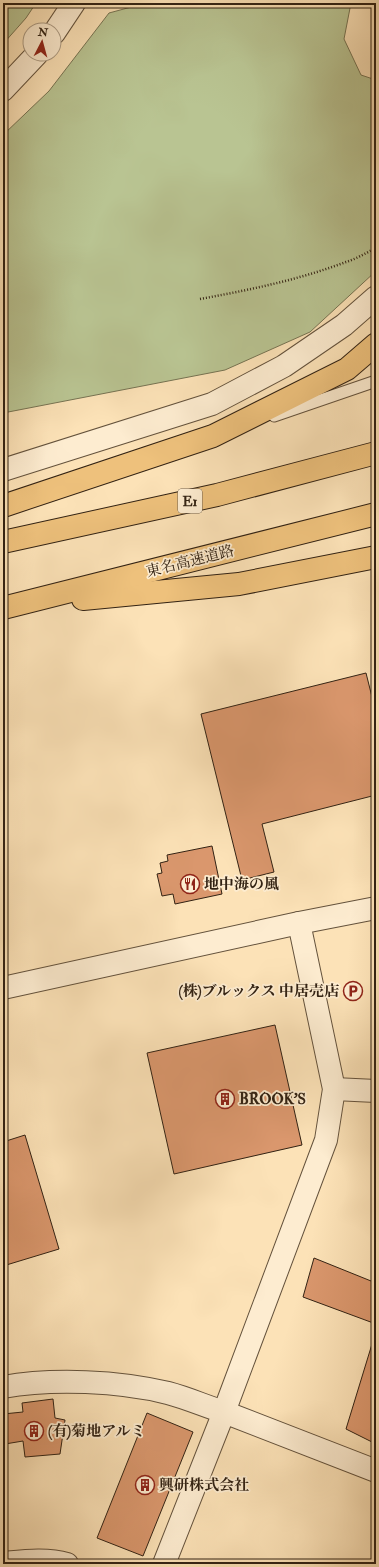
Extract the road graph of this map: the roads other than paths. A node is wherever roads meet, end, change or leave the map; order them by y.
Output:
1 (74, 3) edge
2 (61, 22) edge
3 (29, 62) edge
4 (3, 90) edge
5 (376, 297) edge
6 (376, 344) edge
7 (376, 381) edge
8 (213, 436) junction
9 (376, 453) edge
10 (3, 470) edge
11 (3, 506) edge
12 (376, 514) edge
13 (3, 542) edge
14 (376, 557) edge
15 (8, 607) edge
16 (376, 908) edge
17 (299, 923) junction
18 (3, 988) edge
19 (334, 1089) junction
20 (376, 1091) edge
21 (3, 1388) edge
22 (224, 1412) junction
23 (376, 1471) edge
24 (3, 1563) edge
25 (67, 1564) edge
26 (164, 1564) edge

1 - 2 street
3 - 4 street
5 - 10 street
6 - 8 highway
7 - 8 lane
8 - 11 highway
9 - 13 highway, E1
12 - 15 highway, 東名高速道路
14 - 15 highway
16 - 17 street
17 - 18 street
17 - 19 street
19 - 20 street
19 - 22 street
21 - 22 street
22 - 23 street
22 - 26 street
24 - 25 street

